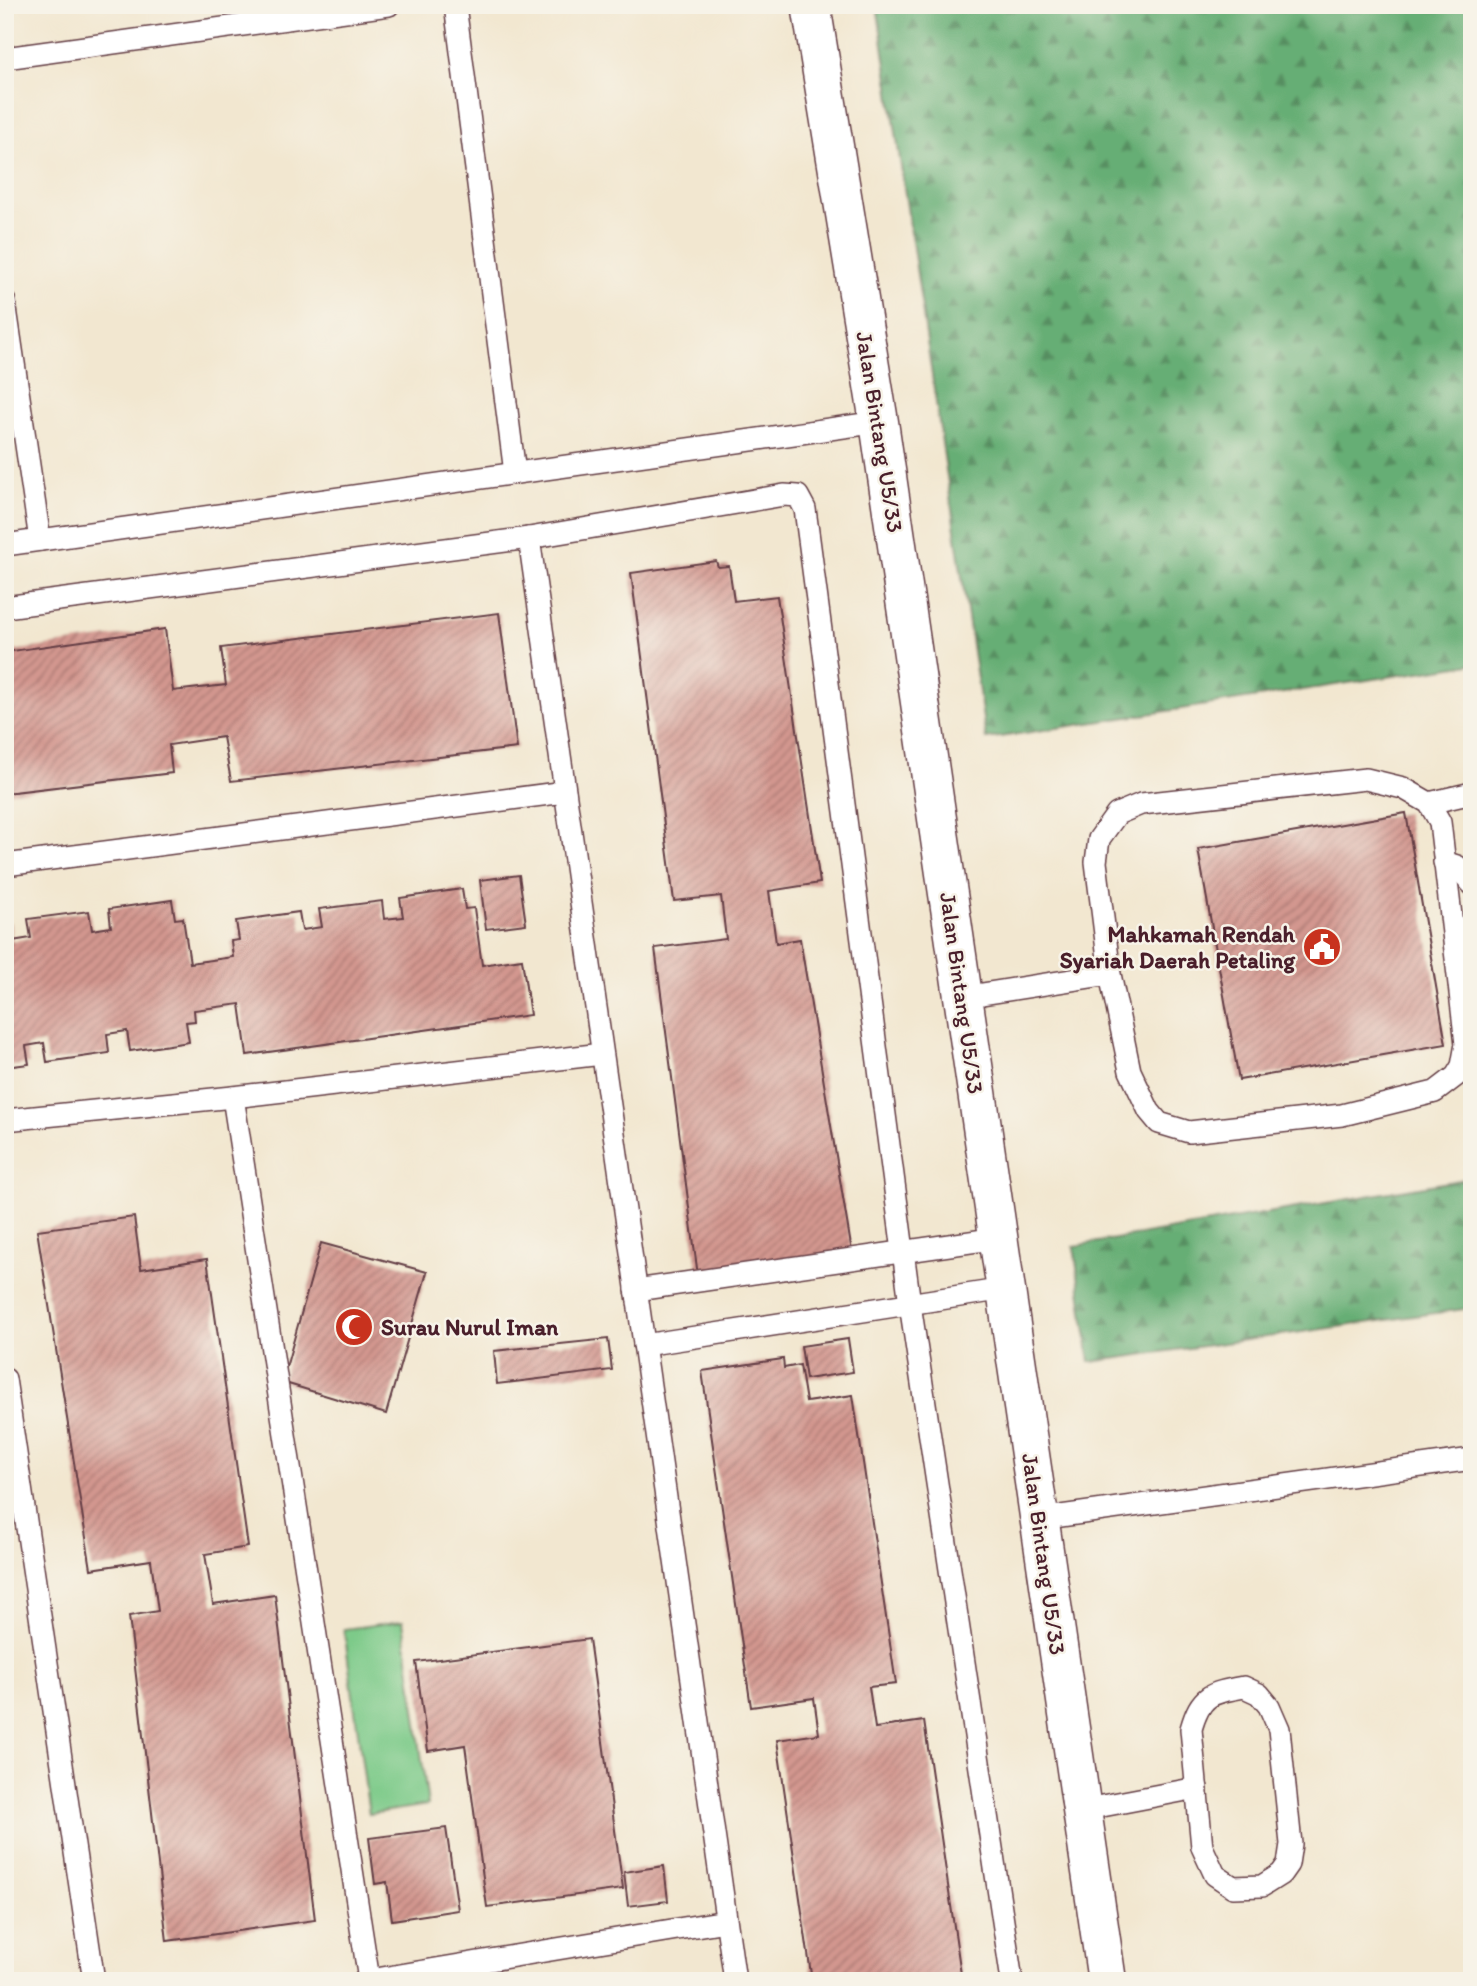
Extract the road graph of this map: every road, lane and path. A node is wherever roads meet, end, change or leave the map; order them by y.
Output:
1 (389, 5) edge
2 (454, 5) edge
3 (811, 5) edge
4 (5, 58) edge
5 (5, 302) edge
6 (879, 422) junction
7 (515, 473) junction
8 (529, 538) junction
9 (40, 540) junction
10 (5, 544) edge
11 (5, 607) edge
12 (565, 792) junction
13 (1472, 793) edge
14 (1429, 803) junction
15 (1444, 862) junction
16 (5, 865) edge
17 (1472, 884) edge
18 (1110, 974) junction
19 (963, 997) junction
20 (1468, 1017) edge
21 (602, 1054) junction
22 (233, 1097) junction
23 (5, 1120) edge
24 (998, 1238) junction
25 (903, 1254) junction
26 (1005, 1289) junction
27 (636, 1290) junction
28 (910, 1304) junction
29 (643, 1345) junction
30 (5, 1379) edge
31 (1472, 1458) edge
32 (1039, 1519) junction
33 (1196, 1788) junction
34 (1082, 1810) junction
35 (726, 1921) junction
36 (366, 1980) edge
37 (94, 1981) edge
38 (735, 1981) edge
39 (1012, 1981) edge
40 (1107, 1981) edge

1 - 4 lane
2 - 7 lane
3 - 6 street, Jalan Bintang U5/33
5 - 9 lane
6 - 7 lane
6 - 19 street, Jalan Bintang U5/33
7 - 9 lane
8 - 11 lane
8 - 12 lane
8 - 25 lane
9 - 10 lane
12 - 16 lane
12 - 21 lane
13 - 14 lane
14 - 15 lane
14 - 18 lane
15 - 17 lane
15 - 20 lane
18 - 19 lane
18 - 20 lane
19 - 24 street, Jalan Bintang U5/33
21 - 22 lane
21 - 27 lane
22 - 23 lane
22 - 36 lane
24 - 25 lane
24 - 26 street, Jalan Bintang U5/33
25 - 27 lane
25 - 28 lane
26 - 28 lane
26 - 32 street, Jalan Bintang U5/33
27 - 29 lane
28 - 29 lane
28 - 39 lane
29 - 35 lane
30 - 37 lane
31 - 32 lane
32 - 34 street, Jalan Bintang U5/33
33 - 33 lane
33 - 34 lane
34 - 40 street, Jalan Bintang U5/33
35 - 36 lane
35 - 38 lane

